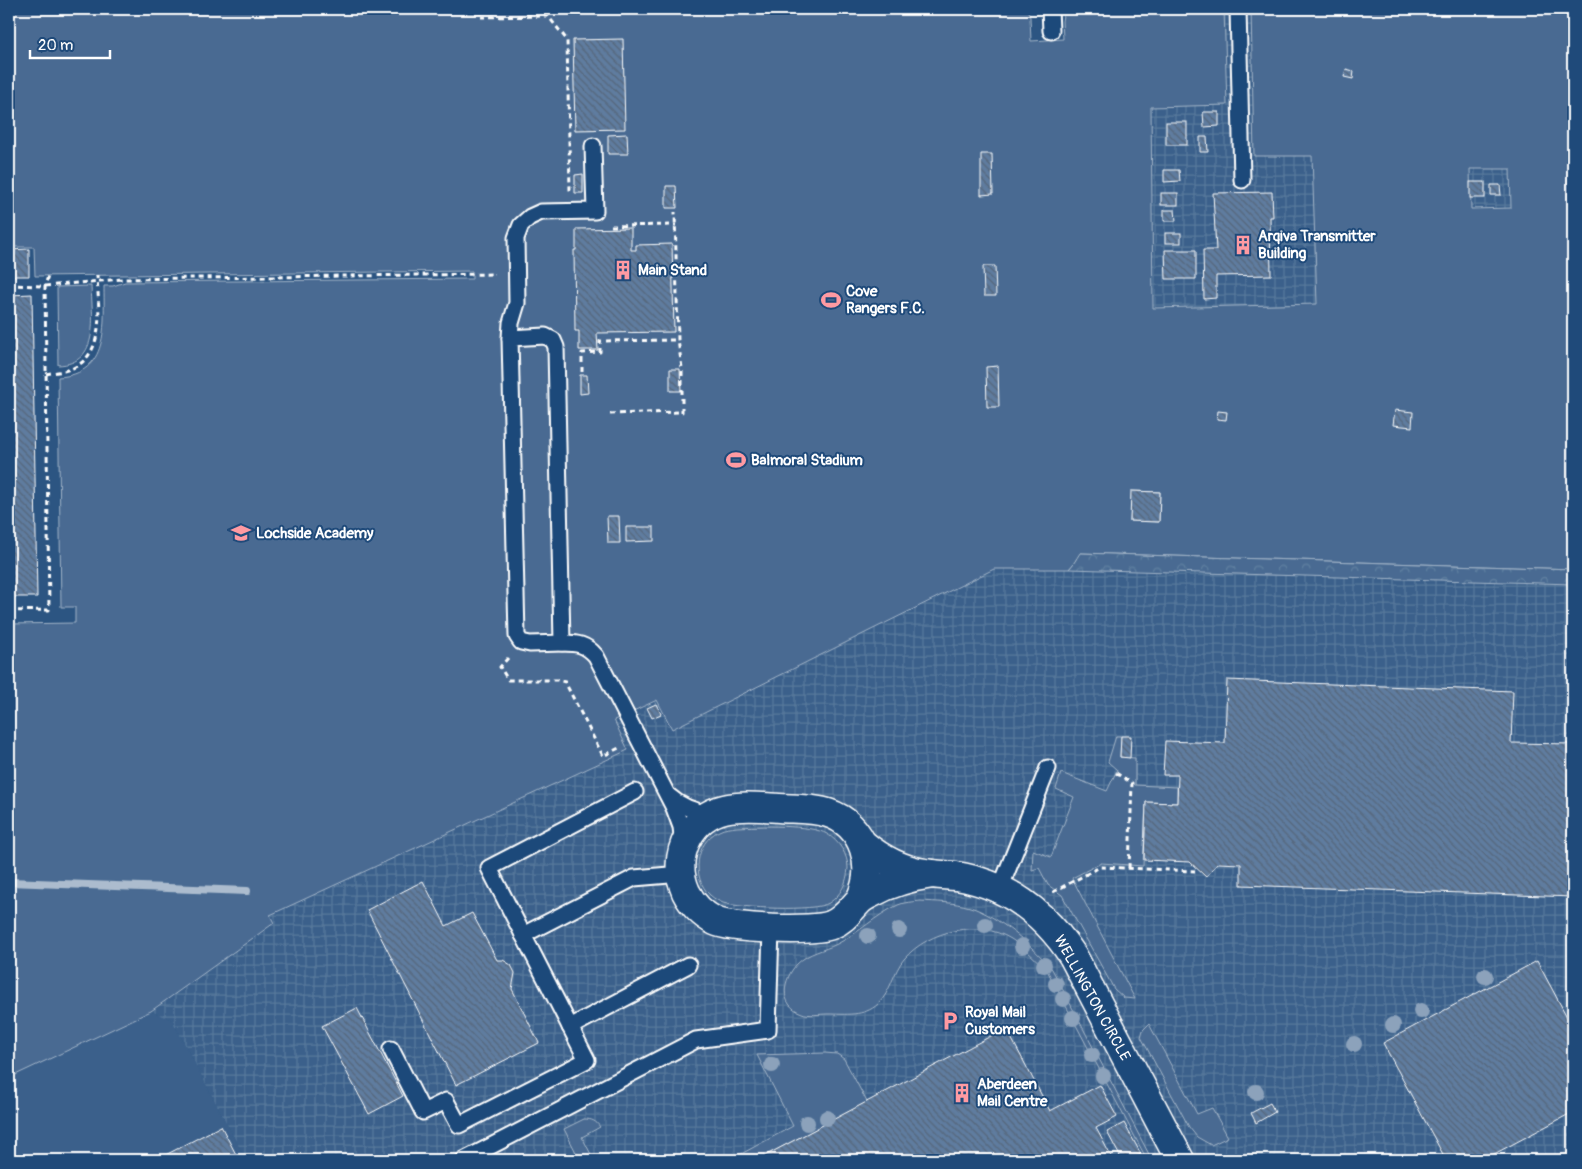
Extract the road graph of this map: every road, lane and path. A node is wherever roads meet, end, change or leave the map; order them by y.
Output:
1 (480, 9) edge
2 (1050, 9) edge
3 (1238, 9) edge
4 (1051, 31) dead end
5 (594, 146) dead end
6 (1242, 180) dead end
7 (577, 211) junction
8 (676, 212) dead end
9 (676, 225) junction
10 (516, 274) junction
11 (97, 275) dead end
12 (48, 276) dead end
13 (97, 281) junction
14 (9, 285) edge
15 (45, 286) junction
16 (510, 338) junction
17 (678, 340) junction
18 (582, 372) dead end
19 (46, 374) junction
20 (610, 414) dead end
21 (9, 611) edge
22 (522, 642) junction
23 (562, 643) junction
24 (624, 745) dead end
25 (1048, 768) dead end
26 (1116, 773) dead end
27 (635, 792) dead end
28 (668, 795) junction
29 (712, 814) junction
30 (863, 844) junction
31 (682, 861) junction
32 (1129, 868) junction
33 (1195, 871) dead end
34 (933, 874) junction
35 (1000, 889) junction
36 (860, 900) junction
37 (1028, 906) junction
38 (771, 928) junction
39 (523, 935) junction
40 (688, 965) dead end
41 (570, 1028) junction
42 (392, 1049) dead end
43 (464, 1160) edge
44 (1180, 1160) edge

1 - 7 path
2 - 4 lane
3 - 6 lane
5 - 7 lane
7 - 9 path
7 - 10 lane
8 - 9 path
9 - 17 path
10 - 13 path
10 - 16 lane
11 - 13 path
12 - 15 path
13 - 15 path
13 - 19 path
14 - 15 path
15 - 19 path
16 - 22 lane
16 - 23 lane
17 - 18 path
17 - 20 path
19 - 21 path
22 - 23 lane
22 - 24 path
23 - 28 lane
25 - 35 lane
26 - 32 path
27 - 39 lane
28 - 29 lane
28 - 31 lane
29 - 30 street
29 - 31 street
30 - 34 street, WELLINGTON CIRCLE
30 - 36 street
31 - 38 street
31 - 39 lane
32 - 33 path
32 - 37 path
34 - 35 street, WELLINGTON CIRCLE
34 - 36 street, WELLINGTON CIRCLE
35 - 37 street, WELLINGTON CIRCLE
36 - 38 street
37 - 44 street, WELLINGTON CIRCLE
38 - 43 lane
39 - 41 lane
40 - 41 lane
41 - 42 lane

